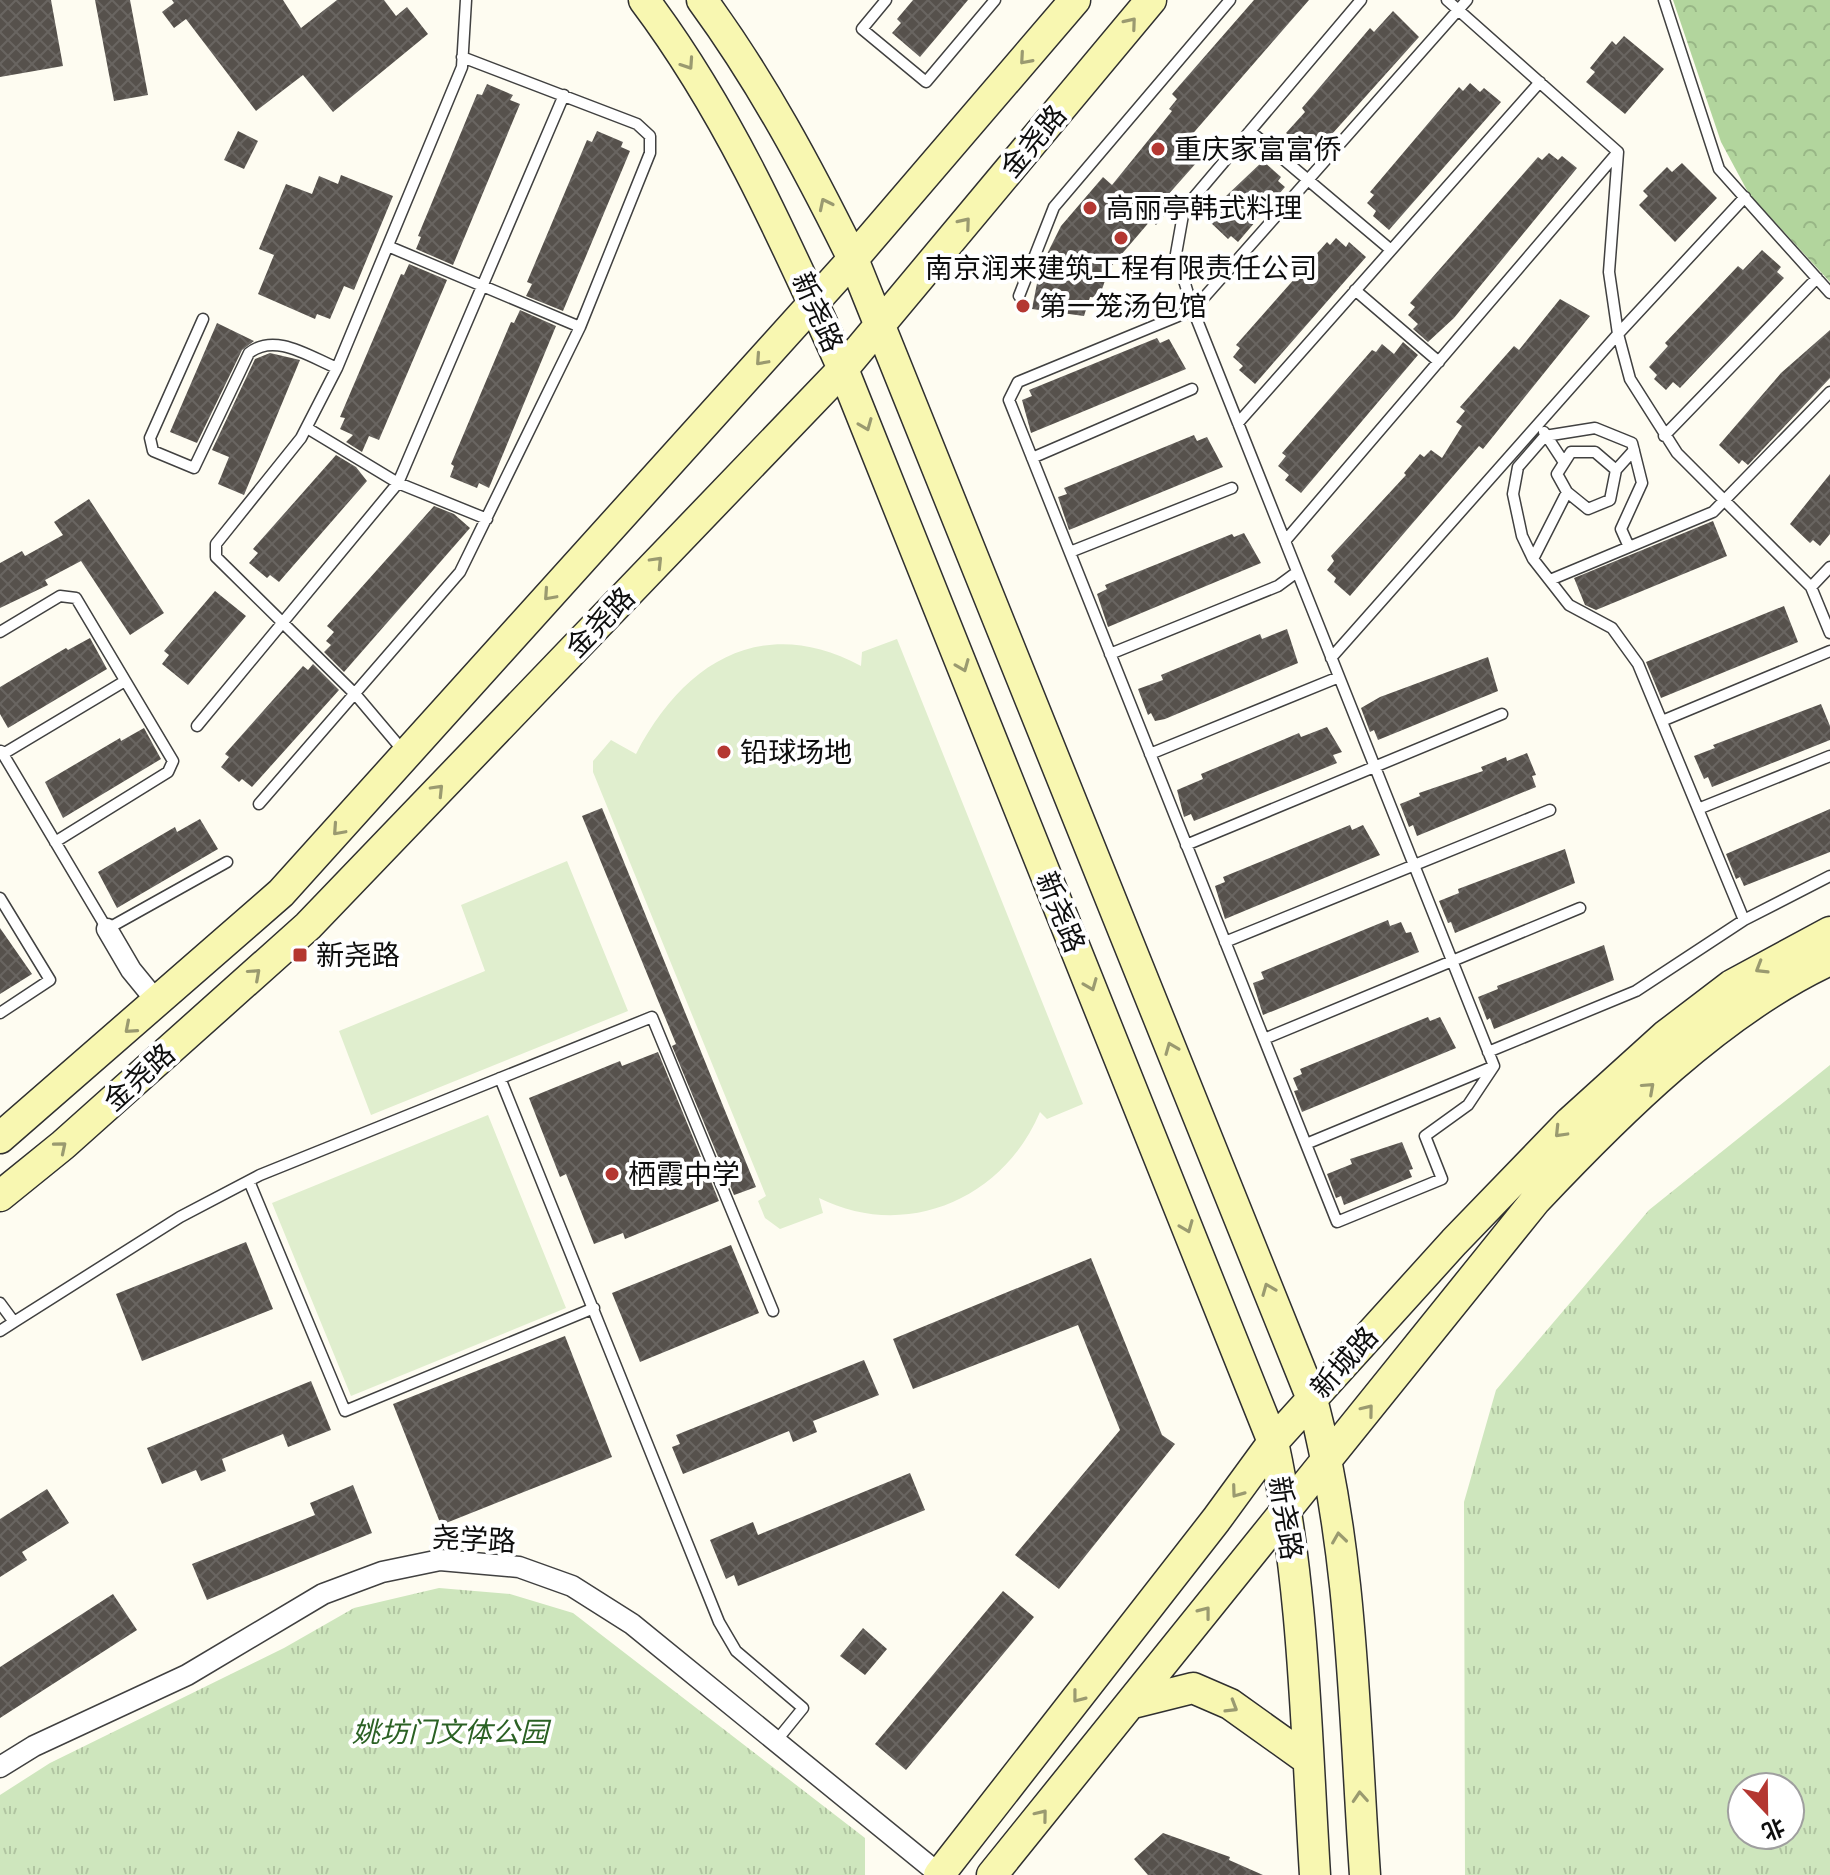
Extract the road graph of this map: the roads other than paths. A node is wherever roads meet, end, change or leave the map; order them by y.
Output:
1 (466, 0) edge
2 (644, 0) edge
3 (702, 0) edge
4 (995, 0) edge
5 (1075, 0) edge
6 (1151, 0) edge
7 (1230, 0) edge
8 (1361, 0) edge
9 (1447, 0) edge
10 (1467, 0) edge
11 (1664, 0) edge
12 (884, 1) edge
13 (1458, 10) junction
14 (462, 57) junction
15 (1540, 82) junction
16 (564, 95) junction
17 (1250, 131) junction
18 (1618, 152) junction
19 (1308, 180) junction
20 (1745, 197) junction
21 (390, 247) junction
22 (1391, 250) junction
23 (853, 259) junction
24 (1817, 278) junction
25 (484, 287) junction
26 (1355, 290) junction
27 (1830, 293) edge
28 (1019, 296) dead end
29 (813, 302) junction
30 (1193, 310) junction
31 (203, 319) dead end
32 (879, 326) junction
33 (580, 327) junction
34 (1618, 334) junction
35 (1439, 362) junction
36 (337, 368) junction
37 (843, 369) junction
38 (1192, 389) dead end
39 (1830, 392) edge
40 (1238, 423) junction
41 (1540, 423) junction
42 (307, 428) junction
43 (1545, 436) junction
44 (1664, 436) junction
45 (1634, 450) junction
46 (1032, 458) junction
47 (1563, 461) junction
48 (1616, 470) junction
49 (398, 483) junction
50 (1232, 488) dead end
51 (1567, 492) junction
52 (1725, 500) junction
53 (487, 519) junction
54 (1285, 541) junction
55 (1629, 547) junction
56 (1070, 552) junction
57 (1533, 559) junction
58 (1830, 567) edge
59 (1297, 572) junction
60 (1550, 580) junction
61 (1811, 587) junction
62 (281, 622) junction
63 (0, 632) edge
64 (1830, 633) edge
65 (1830, 651) edge
66 (1110, 654) junction
67 (1331, 658) junction
68 (1339, 677) junction
69 (125, 681) junction
70 (356, 695) junction
71 (1502, 714) dead end
72 (1662, 721) junction
73 (197, 726) dead end
74 (2, 752) edge
75 (406, 754) junction
76 (1150, 754) junction
77 (1830, 756) edge
78 (1375, 767) junction
79 (259, 804) dead end
80 (1698, 809) junction
81 (1550, 810) dead end
82 (55, 842) junction
83 (1186, 845) junction
84 (227, 862) dead end
85 (1414, 865) junction
86 (1830, 876) edge
87 (0, 899) edge
88 (1580, 908) dead end
89 (1744, 920) junction
90 (107, 929) junction
91 (1830, 932) edge
92 (1225, 942) junction
93 (1830, 960) edge
94 (1452, 961) junction
95 (158, 1003) junction
96 (0, 1013) edge
97 (1264, 1039) junction
98 (1488, 1052) junction
99 (1494, 1066) junction
100 (500, 1078) junction
101 (0, 1138) edge
102 (1306, 1144) junction
103 (249, 1181) junction
104 (0, 1196) edge
105 (0, 1303) edge
106 (594, 1308) junction
107 (773, 1311) dead end
108 (14, 1322) junction
109 (0, 1331) edge
110 (1312, 1399) junction
111 (1273, 1442) junction
112 (1328, 1459) junction
113 (1288, 1509) junction
114 (1133, 1703) junction
115 (777, 1740) junction
116 (1307, 1759) junction
117 (0, 1767) edge
118 (939, 1875) edge
119 (992, 1875) edge
120 (1315, 1875) edge
121 (1365, 1875) edge

1 - 14 lane
2 -> 29 main road, 新尧路
23 -> 3 main road, 新尧路
4 - 12 lane
5 -> 23 main road, 金尧路
32 -> 6 main road, 金尧路
7 - 28 lane
8 - 17 lane
9 - 13 lane
10 - 13 lane
11 - 20 lane
13 - 15 lane
13 - 19 lane
14 - 16 lane
14 - 21 lane
15 - 18 lane
15 - 22 lane
16 - 25 lane
16 - 33 lane
17 - 19 lane
17 - 30 lane
18 - 34 lane
18 - 35 lane
19 - 22 lane
19 - 30 lane
20 - 24 lane
20 - 34 lane
21 - 25 lane
21 - 36 lane
22 - 26 lane
23 - 29 main road, 金尧路
23 - 32 main road, 新尧路
24 - 27 lane
24 - 44 lane
25 - 33 lane
25 - 49 lane
26 - 35 lane
26 - 40 lane
29 - 37 main road, 新尧路
29 -> 75 main road, 金尧路
30 - 40 lane
30 - 46 lane
31 - 36 lane
32 - 37 main road, 金尧路
110 -> 32 main road, 新尧路
33 - 53 lane
34 - 41 lane
34 - 44 lane
35 - 54 lane
36 - 42 lane
104 -> 37 main road, 金尧路
37 -> 111 main road, 新尧路
38 - 46 lane
39 - 52 lane
40 - 54 lane
41 - 43 lane
41 - 67 lane
42 - 49 lane
42 - 62 lane
43 - 45 lane
43 - 47 lane
43 - 57 lane
44 - 52 lane
45 - 48 lane
45 - 55 lane
46 - 56 lane
47 - 48 lane
47 - 51 lane
48 - 51 lane
49 - 53 lane
49 - 62 lane
50 - 56 lane
51 - 57 lane
52 - 55 lane
52 - 61 lane
53 - 70 lane
54 - 59 lane
55 - 60 lane
56 - 66 lane
57 - 60 lane
58 - 61 lane
59 - 66 lane
59 - 67 lane
60 - 72 lane
61 - 64 lane
62 - 70 lane
62 - 73 lane
63 - 69 lane
65 - 72 lane
66 - 76 lane
67 - 68 lane
68 - 76 lane
68 - 78 lane
69 - 74 lane
69 - 82 lane
70 - 75 lane
70 - 79 lane
71 - 78 lane
72 - 80 lane
74 - 82 lane
75 -> 95 main road, 金尧路
76 - 83 lane
77 - 80 lane
78 - 83 lane
78 - 85 lane
80 - 89 lane
81 - 85 lane
82 - 90 lane
83 - 92 lane
84 - 90 lane
85 - 92 lane
85 - 94 lane
86 - 89 lane
87 - 96 lane
88 - 94 lane
89 - 98 lane
90 - 95 street
91 -> 110 main road, 新城路
92 - 97 lane
112 -> 93 main road, 新城路
94 - 97 lane
94 - 98 lane
95 -> 101 main road, 金尧路
97 - 102 lane
98 - 99 lane
99 - 102 lane
99 - 102 lane
100 - 103 lane
100 - 106 lane
100 - 107 lane
103 - 106 lane
103 - 108 lane
105 - 108 lane
106 - 115 lane
108 - 109 lane
110 - 111 main road, 新城路
110 - 112 main road, 新尧路
111 - 113 main road, 新尧路
111 -> 118 main road, 新城路
112 - 113 main road, 新城路
121 -> 112 main road, 新尧路
114 -> 113 main road, 新城路
113 - 116 main road, 新尧路
114 -> 116 main road
119 -> 114 main road, 新城路
115 - 117 street, 尧学路
115 - 118 street, 尧学路
116 - 120 main road, 新尧路

